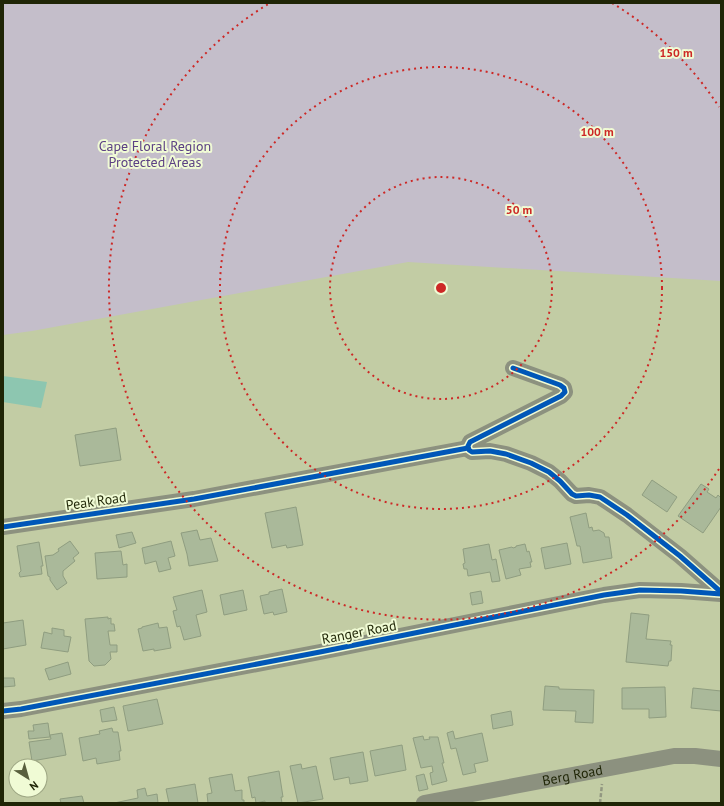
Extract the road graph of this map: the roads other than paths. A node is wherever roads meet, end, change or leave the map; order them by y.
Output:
1 (513, 368) dead end
2 (468, 448) junction
3 (3, 527) edge
4 (721, 593) edge
5 (3, 711) edge
6 (721, 759) edge
7 (424, 803) edge

1 - 2 street
2 - 3 street, Peak Road
2 - 4 street
4 - 5 street, Ranger Road
6 - 7 street, Berg Road

